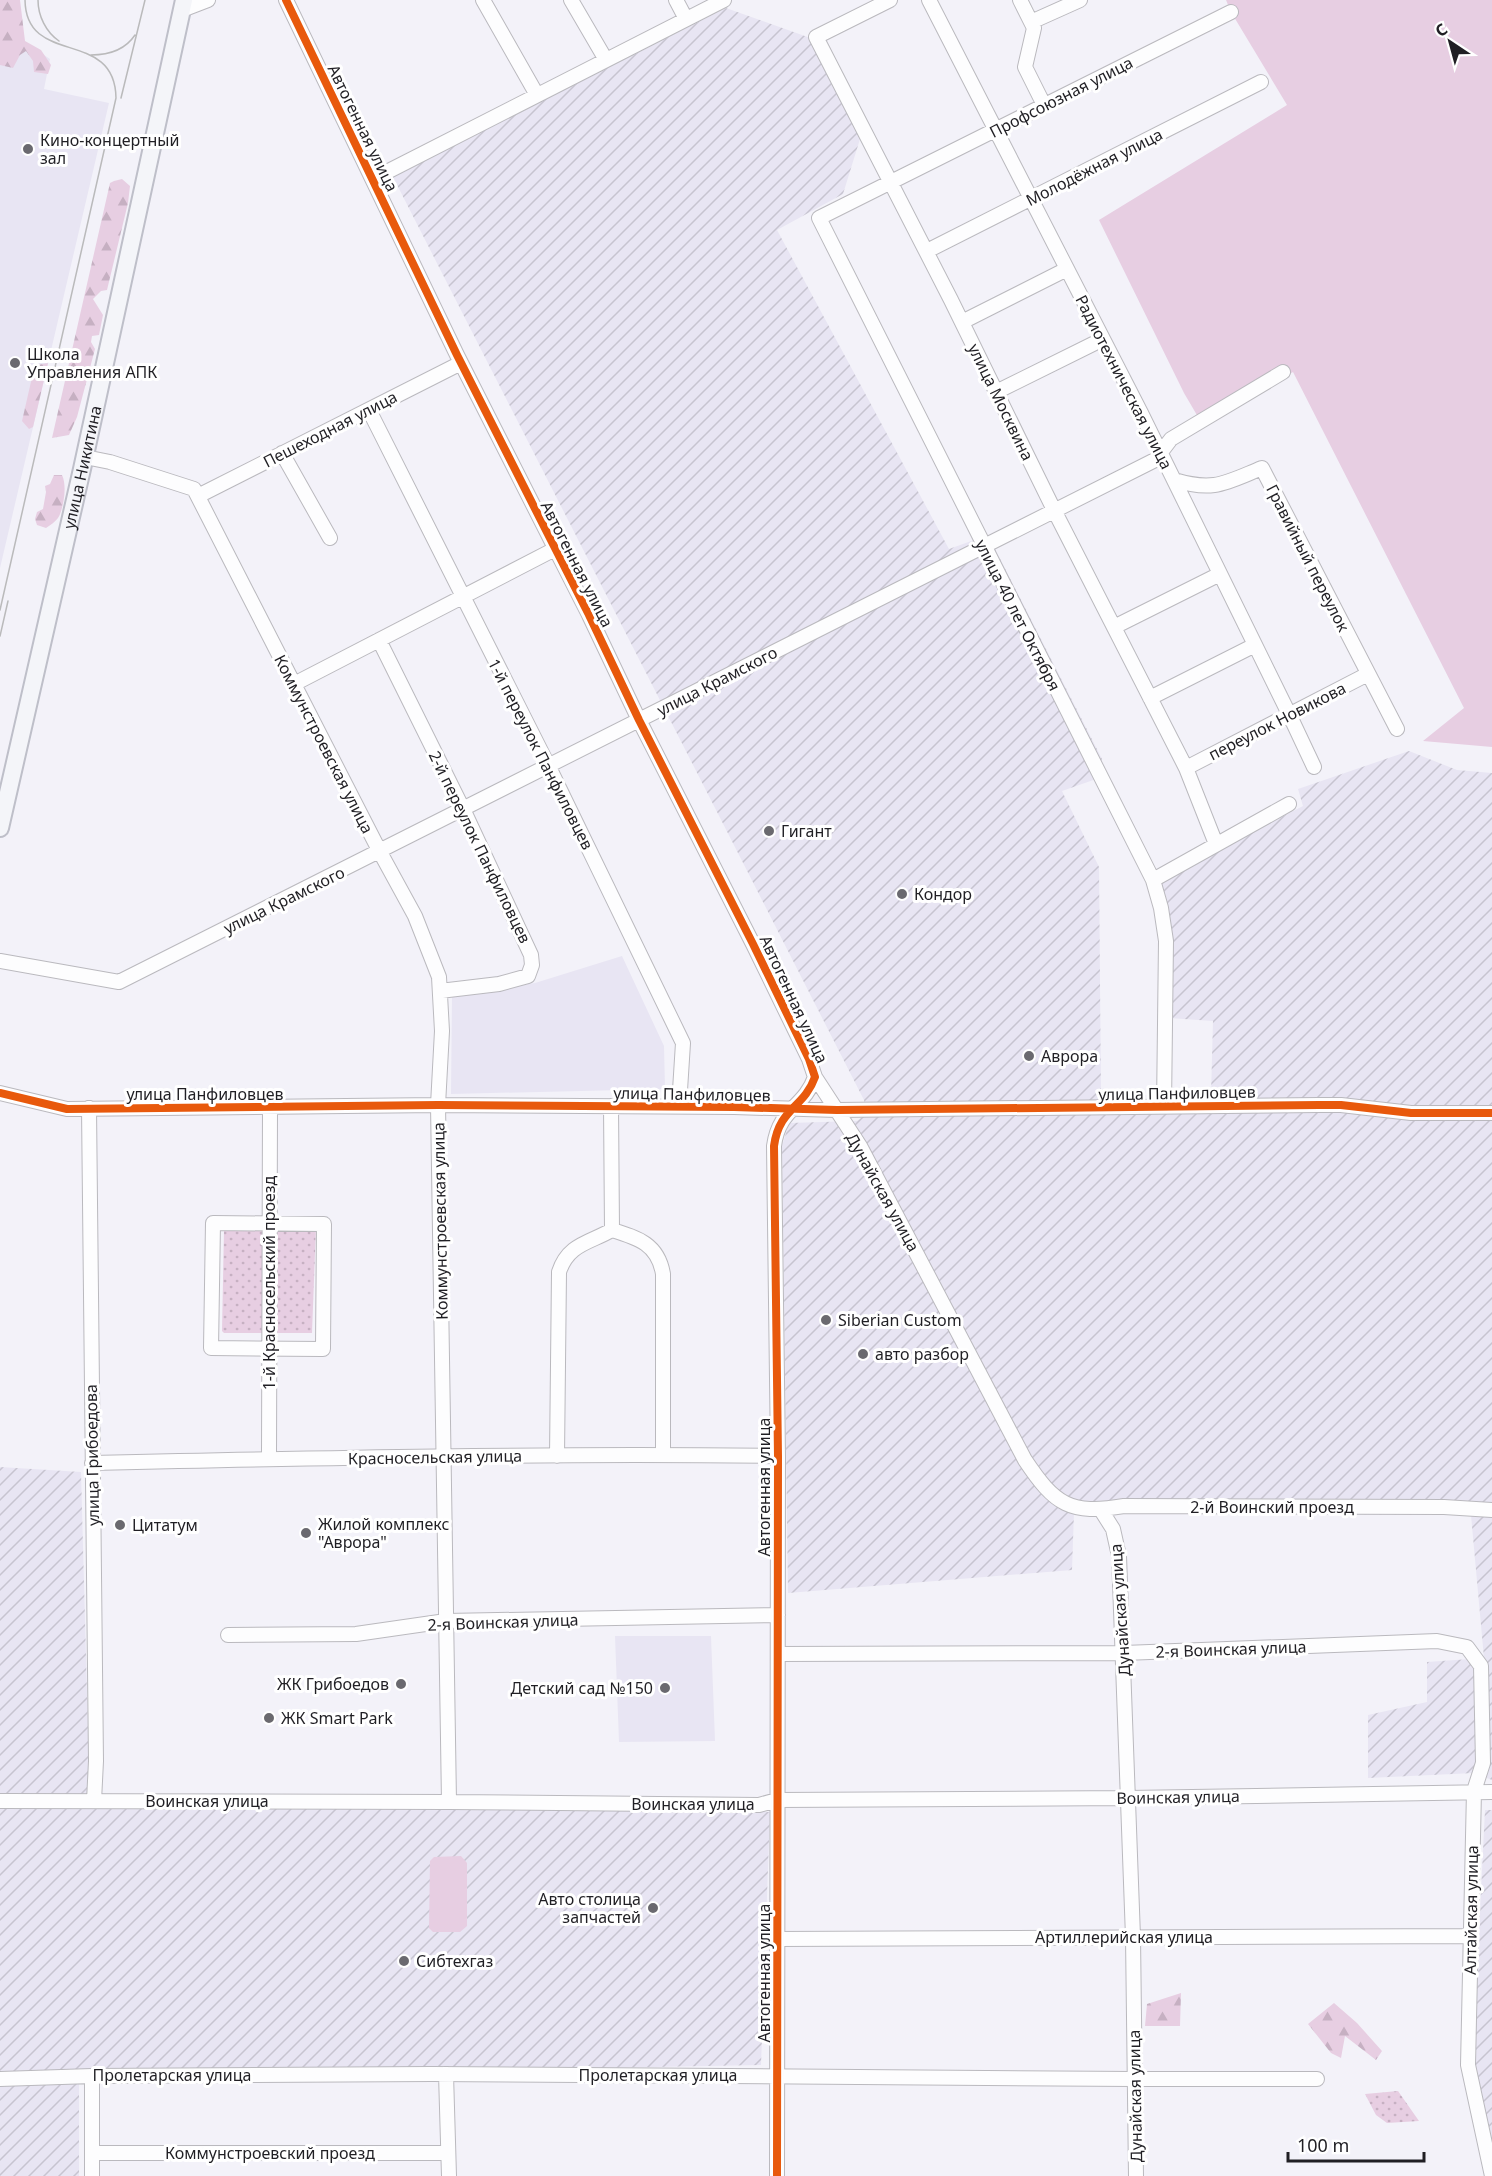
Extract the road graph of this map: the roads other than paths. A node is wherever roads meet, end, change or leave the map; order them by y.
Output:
1 (208, 0) edge
2 (285, 0) edge
3 (483, 0) edge
4 (571, 0) edge
5 (676, 0) edge
6 (724, 0) edge
7 (890, 0) edge
8 (929, 0) edge
9 (1020, 0) edge
10 (1080, 0) edge
11 (183, 5) edge
12 (1231, 12) dead end
13 (686, 20) junction
14 (1031, 22) junction
15 (606, 60) junction
16 (1261, 82) dead end
17 (537, 95) junction
18 (1044, 105) junction
19 (996, 130) junction
20 (373, 179) junction
21 (891, 182) junction
22 (1031, 199) junction
23 (927, 251) junction
24 (1067, 269) junction
25 (962, 322) junction
26 (1103, 339) junction
27 (461, 363) junction
28 (1283, 372) dead end
29 (996, 392) junction
30 (369, 410) junction
31 (282, 453) junction
32 (1160, 453) junction
33 (84, 457) junction
34 (1174, 480) junction
35 (198, 496) junction
36 (1054, 510) junction
37 (330, 538) dead end
38 (983, 546) junction
39 (555, 549) junction
40 (1220, 574) junction
41 (462, 597) junction
42 (1114, 627) junction
43 (379, 640) junction
44 (1255, 645) junction
45 (1368, 674) junction
46 (294, 684) junction
47 (1150, 698) junction
48 (1290, 716) junction
49 (639, 720) junction
50 (1397, 729) dead end
51 (548, 765) junction
52 (1314, 767) dead end
53 (1186, 768) junction
54 (1289, 804) dead end
55 (463, 809) junction
56 (0, 828) edge
57 (1216, 844) junction
58 (380, 852) junction
59 (1153, 880) junction
60 (0, 961) edge
61 (440, 991) junction
62 (815, 1077) junction
63 (0, 1093) edge
64 (438, 1106) junction
65 (611, 1106) junction
66 (680, 1106) junction
67 (270, 1107) junction
68 (1164, 1107) junction
69 (88, 1108) junction
70 (790, 1110) junction
71 (837, 1110) junction
72 (1492, 1113) edge
73 (270, 1224) junction
74 (612, 1230) junction
75 (269, 1348) junction
76 (663, 1455) junction
77 (443, 1456) junction
78 (557, 1456) junction
79 (778, 1456) junction
80 (269, 1459) junction
81 (92, 1463) junction
82 (1101, 1510) junction
83 (1492, 1510) edge
84 (778, 1615) junction
85 (446, 1621) junction
86 (228, 1635) dead end
87 (1467, 1647) joint
88 (1124, 1653) junction
89 (778, 1654) junction
90 (1474, 1791) junction
91 (1492, 1792) edge
92 (1128, 1798) junction
93 (777, 1800) junction
94 (0, 1801) edge
95 (94, 1801) junction
96 (449, 1802) junction
97 (1471, 1936) junction
98 (1133, 1937) junction
99 (777, 1939) junction
100 (446, 2074) junction
101 (92, 2076) junction
102 (778, 2076) junction
103 (0, 2079) edge
104 (1134, 2079) junction
105 (1317, 2079) dead end
106 (92, 2153) junction
107 (448, 2153) junction
108 (92, 2176) edge
109 (449, 2176) edge
110 (777, 2176) edge
111 (1136, 2176) edge
112 (1491, 2176) edge

1 - 11 street
2 - 20 street, Автогенная улица
3 - 17 street
4 - 15 street
5 - 13 street
6 - 13 street
7 - 21 street, улица Москвина
8 - 19 street, Радиотехническая улица
9 - 14 street
10 - 14 street
11 - 33 main road, улица Никитина
12 - 18 street, Профсоюзная улица
13 - 15 street
14 - 18 street
15 - 17 street
16 - 22 street, Молодёжная улица
17 - 20 street
18 - 19 street, Профсоюзная улица
19 - 21 street, Профсоюзная улица
19 - 22 street, Радиотехническая улица
20 - 27 street, Автогенная улица
21 - 23 street, улица Москвина
21 - 38 street, улица 40 лет Октября
22 - 23 street, Молодёжная улица
22 - 24 street, Радиотехническая улица
23 - 25 street, улица Москвина
24 - 25 street
24 - 26 street, Радиотехническая улица
25 - 29 street, улица Москвина
26 - 29 street
26 - 32 street, Радиотехническая улица
27 - 30 street, Пешеходная улица
27 - 39 street, Автогенная улица
28 - 32 street, улица Крамского
29 - 36 street, улица Москвина
30 - 31 street, Пешеходная улица
30 - 41 street, 1-й переулок Панфиловцев
31 - 35 street, Пешеходная улица
31 - 37 street
32 - 34 street, Радиотехническая улица
32 - 36 street, улица Крамского
33 - 35 street
33 - 56 main road, улица Никитина
34 - 40 street, Радиотехническая улица
34 - 45 street, Гравийный переулок
35 - 46 street, Коммунстроевская улица
36 - 38 street, улица Крамского
36 - 42 street, улица Москвина
38 - 49 street, улица Крамского
38 - 59 street, улица 40 лет Октября
39 - 41 street
39 - 49 street, Автогенная улица
40 - 42 street
40 - 44 street, Радиотехническая улица
41 - 43 street
41 - 51 street, 1-й переулок Панфиловцев
42 - 47 street, улица Москвина
43 - 46 street
43 - 55 street, 2-й переулок Панфиловцев
44 - 47 street
44 - 48 street, Радиотехническая улица
45 - 48 street, переулок Новикова
45 - 50 street, Гравийный переулок
46 - 58 street, Коммунстроевская улица
47 - 53 street, улица Москвина
48 - 52 street, Радиотехническая улица
48 - 53 street, переулок Новикова
49 - 51 street, улица Крамского
49 - 62 street, Автогенная улица
51 - 55 street, улица Крамского
51 - 66 street, 1-й переулок Панфиловцев
53 - 57 street, улица Москвина
54 - 57 street
55 - 58 street, улица Крамского
55 - 61 street, 2-й переулок Панфиловцев
57 - 59 street
58 - 60 street, улица Крамского
58 - 61 street, Коммунстроевская улица
59 - 68 street, улица 40 лет Октября
61 - 64 street, Коммунстроевская улица
62 - 70 street, Автогенная улица
62 - 71 street, Дунайская улица
63 - 69 street, улица Панфиловцев
64 - 65 street, улица Панфиловцев
64 - 67 street, улица Панфиловцев
64 - 77 street, Коммунстроевская улица
65 - 66 street, улица Панфиловцев
65 - 74 street
66 - 70 street, улица Панфиловцев
67 - 69 street, улица Панфиловцев
67 - 73 street, 1-й Красносельский проезд
68 - 71 street, улица Панфиловцев
68 - 72 street, улица Панфиловцев
69 - 81 street, улица Грибоедова
70 - 71 street, улица Панфиловцев
70 - 79 street, Автогенная улица
71 - 82 street, Дунайская улица
73 - 75 street, 1-й Красносельский проезд
73 - 75 street
73 - 75 street
74 - 76 street
74 - 78 street
75 - 80 street, 1-й Красносельский проезд
76 - 78 street, Красносельская улица
76 - 79 street, Красносельская улица
77 - 78 street, Красносельская улица
77 - 80 street, Красносельская улица
77 - 85 street, Коммунстроевская улица
79 - 84 street, Автогенная улица
80 - 81 street, Красносельская улица
81 - 95 street, улица Грибоедова
82 - 83 street, 2-й Воинский проезд
82 - 88 street, Дунайская улица
84 - 85 street, 2-я Воинская улица
84 - 89 street, Автогенная улица
85 - 86 street, 2-я Воинская улица
85 - 96 street, Коммунстроевская улица
87 - 88 street, 2-я Воинская улица
87 - 90 street, Алтайская улица
88 - 89 street, 2-я Воинская улица
88 - 92 street, Дунайская улица
89 - 93 street, Автогенная улица
90 - 91 street, Воинская улица
90 - 92 street, Воинская улица
90 - 97 street, Алтайская улица
92 - 93 street, Воинская улица
92 - 98 street, Дунайская улица
93 - 96 street, Воинская улица
93 - 99 street, Автогенная улица
94 - 95 street, Воинская улица
95 - 96 street, Воинская улица
97 - 98 street, Артиллерийская улица
97 - 112 street, Алтайская улица
98 - 99 street, Артиллерийская улица
98 - 104 street, Дунайская улица
99 - 102 street, Автогенная улица
100 - 101 street, Пролетарская улица
100 - 102 street, Пролетарская улица
100 - 107 street
101 - 103 street, Пролетарская улица
101 - 106 street
102 - 104 street, Пролетарская улица
102 - 110 street, Автогенная улица
104 - 105 street, Пролетарская улица
104 - 111 street, Дунайская улица
106 - 107 street, Коммунстроевский проезд
106 - 108 street
107 - 109 street

